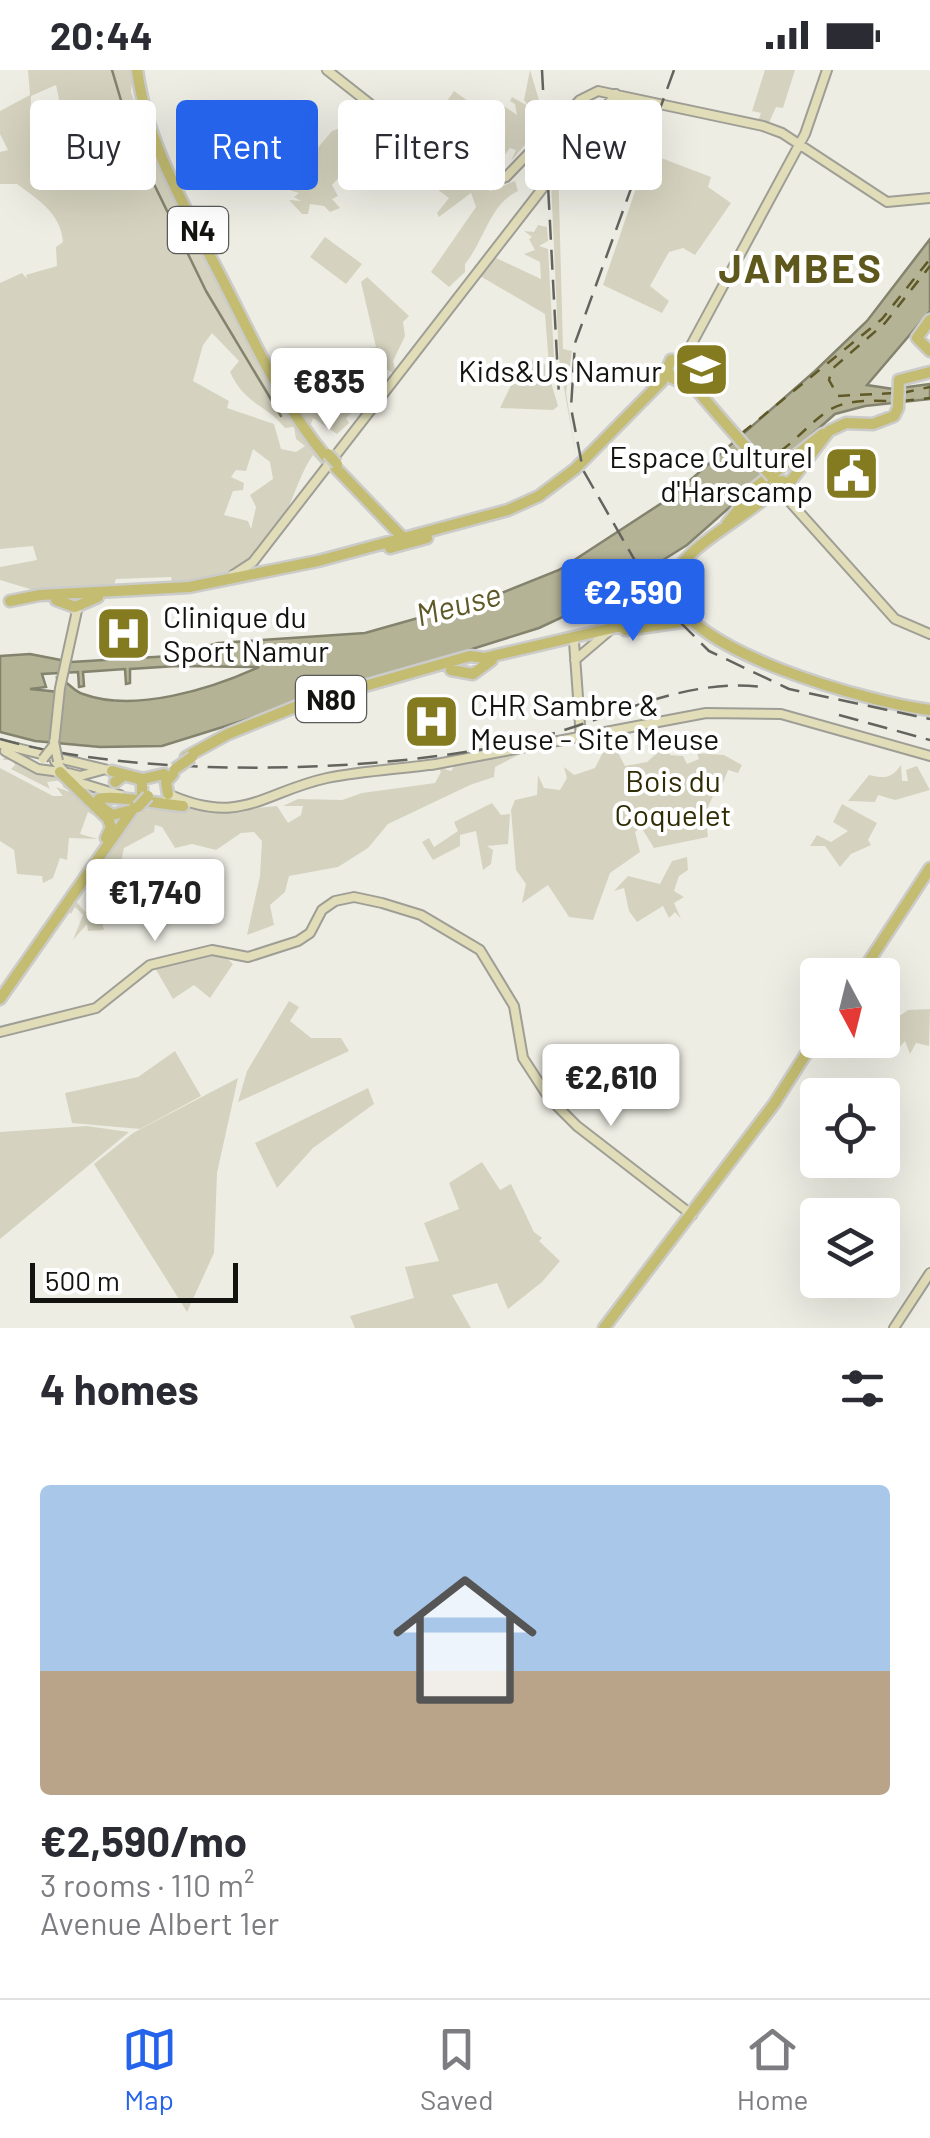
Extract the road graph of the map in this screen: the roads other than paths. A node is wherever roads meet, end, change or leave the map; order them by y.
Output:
1 (139, 70) edge
2 (327, 70) edge
3 (828, 70) edge
4 (616, 94) junction
5 (611, 100) edge
6 (799, 145) junction
7 (541, 190) edge
8 (930, 198) edge
9 (930, 320) edge
10 (930, 350) edge
11 (679, 371) junction
12 (929, 372) edge
13 (872, 418) junction
14 (823, 434) junction
15 (780, 486) junction
16 (524, 507) junction
17 (388, 523) junction
18 (434, 531) junction
19 (401, 537) junction
20 (416, 541) junction
21 (708, 542) junction
22 (388, 546) junction
23 (253, 570) junction
24 (123, 591) junction
25 (8, 599) edge
26 (72, 601) junction
27 (681, 614) junction
28 (638, 621) junction
29 (930, 634) edge
30 (600, 636) junction
31 (572, 640) junction
32 (71, 642) junction
33 (574, 660) junction
34 (927, 709) edge
35 (227, 737) junction
36 (578, 738) junction
37 (54, 743) junction
38 (0, 746) edge
39 (194, 755) junction
40 (930, 756) edge
41 (20, 759) junction
42 (43, 759) junction
43 (56, 767) junction
44 (172, 770) junction
45 (113, 776) junction
46 (124, 794) junction
47 (164, 801) junction
48 (133, 808) junction
49 (120, 821) junction
50 (110, 830) junction
51 (98, 853) junction
52 (930, 868) edge
53 (871, 958) edge
54 (0, 990) edge
55 (0, 999) edge
56 (0, 1032) edge
57 (805, 1058) edge
58 (691, 1214) junction
59 (930, 1273) edge
60 (606, 1328) edge
61 (894, 1328) edge

1 - 17 main road, N4, bridge
2 - 4 street
3 - 6 street
4 - 5 street
4 - 6 street
6 - 8 street
6 - 11 street
7 - 23 street
9 - 10 main road
11 - 15 main road, bridge
11 - 16 main road
12 - 13 main road
13 - 14 main road
13 - 15 main road
14 - 15 main road
14 - 21 main road
15 - 21 main road
15 - 27 main road
15 - 29 street
16 - 18 main road
16 - 20 main road
17 - 18 main road
17 - 19 main road, N4
17 - 22 main road
18 - 19 main road
19 - 20 main road, N4
19 - 22 main road
20 - 22 main road
21 - 27 main road
22 - 23 main road
23 - 24 main road
23 - 26 main road
24 - 25 main road
24 - 26 main road
25 - 26 main road
26 - 32 street
26 - 32 street
27 - 28 main road
27 - 30 main road
27 - 34 main road
28 - 30 street
28 - 31 main road
30 - 31 main road
30 - 33 street
31 - 33 street
31 - 35 main road, N80
32 - 37 street
33 - 36 street
35 - 39 main road, N80
35 - 39 main road, N80
36 - 40 street
36 - 47 street
37 - 42 street, bridge
37 - 43 street, bridge
38 - 41 street
38 - 45 street
39 - 44 main road, bridge
41 - 42 street
41 - 43 street
42 - 43 street
43 - 45 street
43 - 46 street
43 - 47 street
43 - 50 main road
44 - 45 main road
44 - 47 main road
44 - 47 main road
45 - 46 street
45 - 47 main road
46 - 47 street
47 - 48 main road, bridge
47 - 48 main road
47 - 48 main road
48 - 49 main road
48 - 55 main road
49 - 50 main road
49 - 51 main road
50 - 51 main road
51 - 54 main road
52 - 53 main road
56 - 58 street
57 - 58 main road
58 - 60 main road
59 - 61 street

